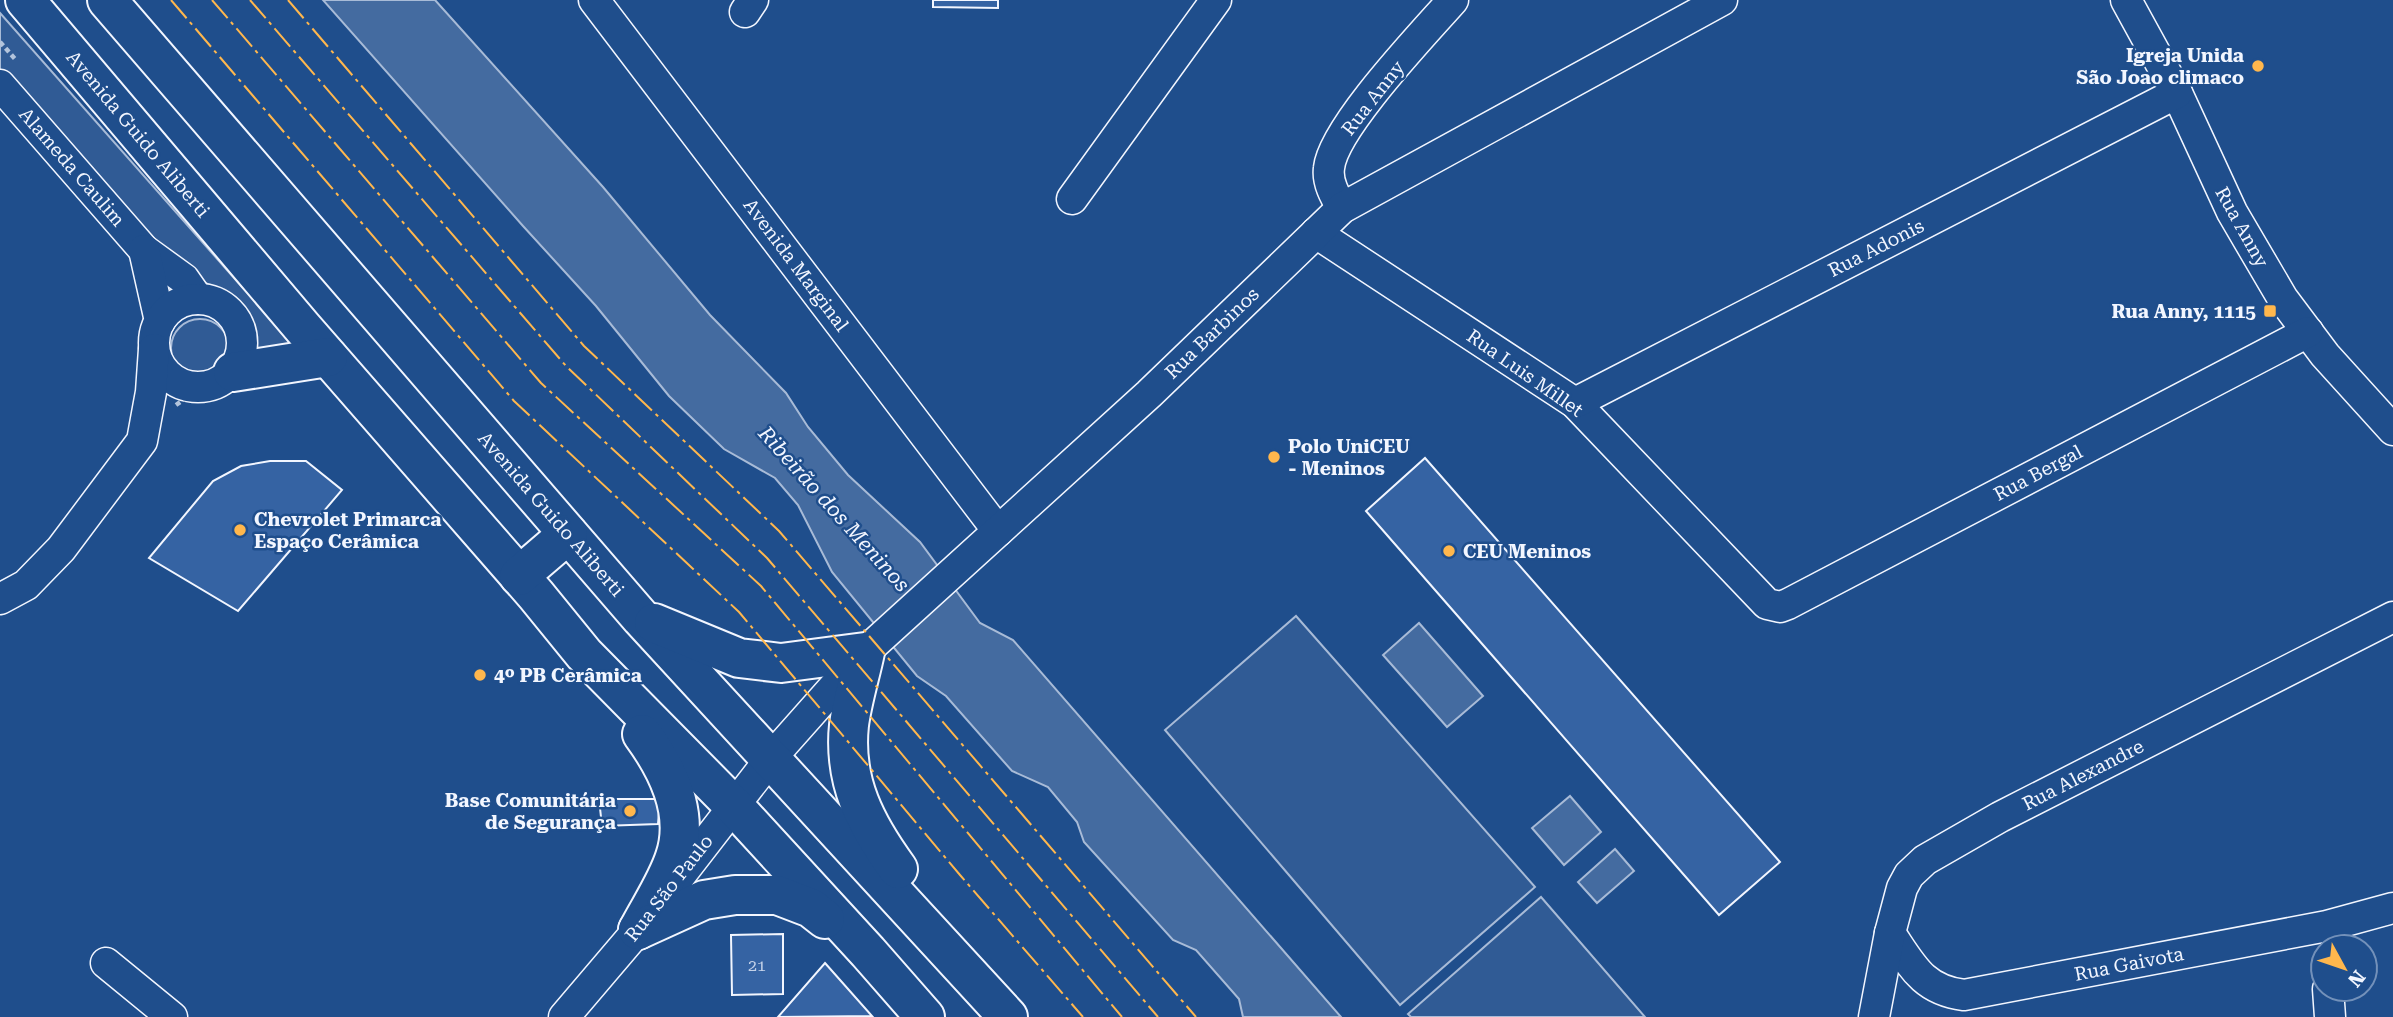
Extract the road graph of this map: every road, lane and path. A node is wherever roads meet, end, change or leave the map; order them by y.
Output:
1 (25, 0) edge
2 (107, 0) edge
3 (594, 0) edge
4 (1216, 0) edge
5 (1453, 0) edge
6 (1722, 0) edge
7 (2126, 0) edge
8 (0, 85) edge
9 (2177, 93) junction
10 (1072, 200) dead end
11 (1342, 208) junction
12 (1316, 233) junction
13 (144, 250) junction
14 (198, 299) junction
15 (2308, 332) junction
16 (157, 335) junction
17 (328, 357) junction
18 (233, 372) junction
19 (1575, 404) junction
20 (2393, 430) edge
21 (998, 531) junction
22 (568, 534) junction
23 (519, 576) junction
24 (0, 599) edge
25 (1767, 604) joint
26 (2393, 617) edge
27 (641, 618) junction
28 (870, 646) junction
29 (584, 654) junction
30 (771, 758) junction
31 (733, 806) junction
32 (2393, 908) edge
33 (638, 930) junction
34 (1890, 933) junction
35 (2336, 933) edge
36 (2309, 940) edge
37 (868, 951) junction
38 (106, 963) dead end
39 (1002, 1010) edge
40 (172, 1017) edge
41 (564, 1017) edge
42 (925, 1017) edge
43 (1874, 1017) edge

1 - 17 main road, Avenida Guido Aliberti
2 - 22 main road, Avenida Guido Aliberti
3 - 21 street, Avenida Marginal
4 - 10 street
5 - 11 street, Rua Anny
6 - 11 street, Rua Barbinos
7 - 9 street, Rua Anny
8 - 13 street, Alameda Caulim
9 - 15 street, Rua Anny
9 - 19 street, Rua Adonis
11 - 12 street, Rua Barbinos
12 - 19 street, Rua Luis Millet
12 - 21 street, Rua Barbinos
13 - 14 street, Alameda Caulim
13 - 16 street, Alameda Caulim
14 - 16 street
14 - 18 street
15 - 20 street, Rua Anny
15 - 25 street, Rua Bergal
16 - 18 street
16 - 24 street
17 - 18 main road
17 - 23 main road, Avenida Guido Aliberti
19 - 25 street, Rua Luis Millet
21 - 28 street, Rua Barbinos
22 - 23 main road
22 - 27 main road, Avenida Guido Aliberti
23 - 29 main road, Avenida Guido Aliberti
26 - 34 street, Rua Alexandre
27 - 28 main road
27 - 30 main road, Avenida Guido Aliberti
28 - 30 street, Rua Barbinos
28 - 39 main road
29 - 31 main road, Avenida Guido Aliberti
29 - 33 main road
30 - 31 street, Rua São Paulo
30 - 39 main road, Avenida Guido Aliberti
31 - 33 street, Rua São Paulo
31 - 37 main road, Avenida Guido Aliberti
32 - 35 street, Rua Gaivota
33 - 37 main road
33 - 41 street, Rua São Paulo
34 - 36 street, Rua Gaivota
34 - 43 street, Rua Alexandre
37 - 42 main road, Avenida Guido Aliberti
38 - 40 street

